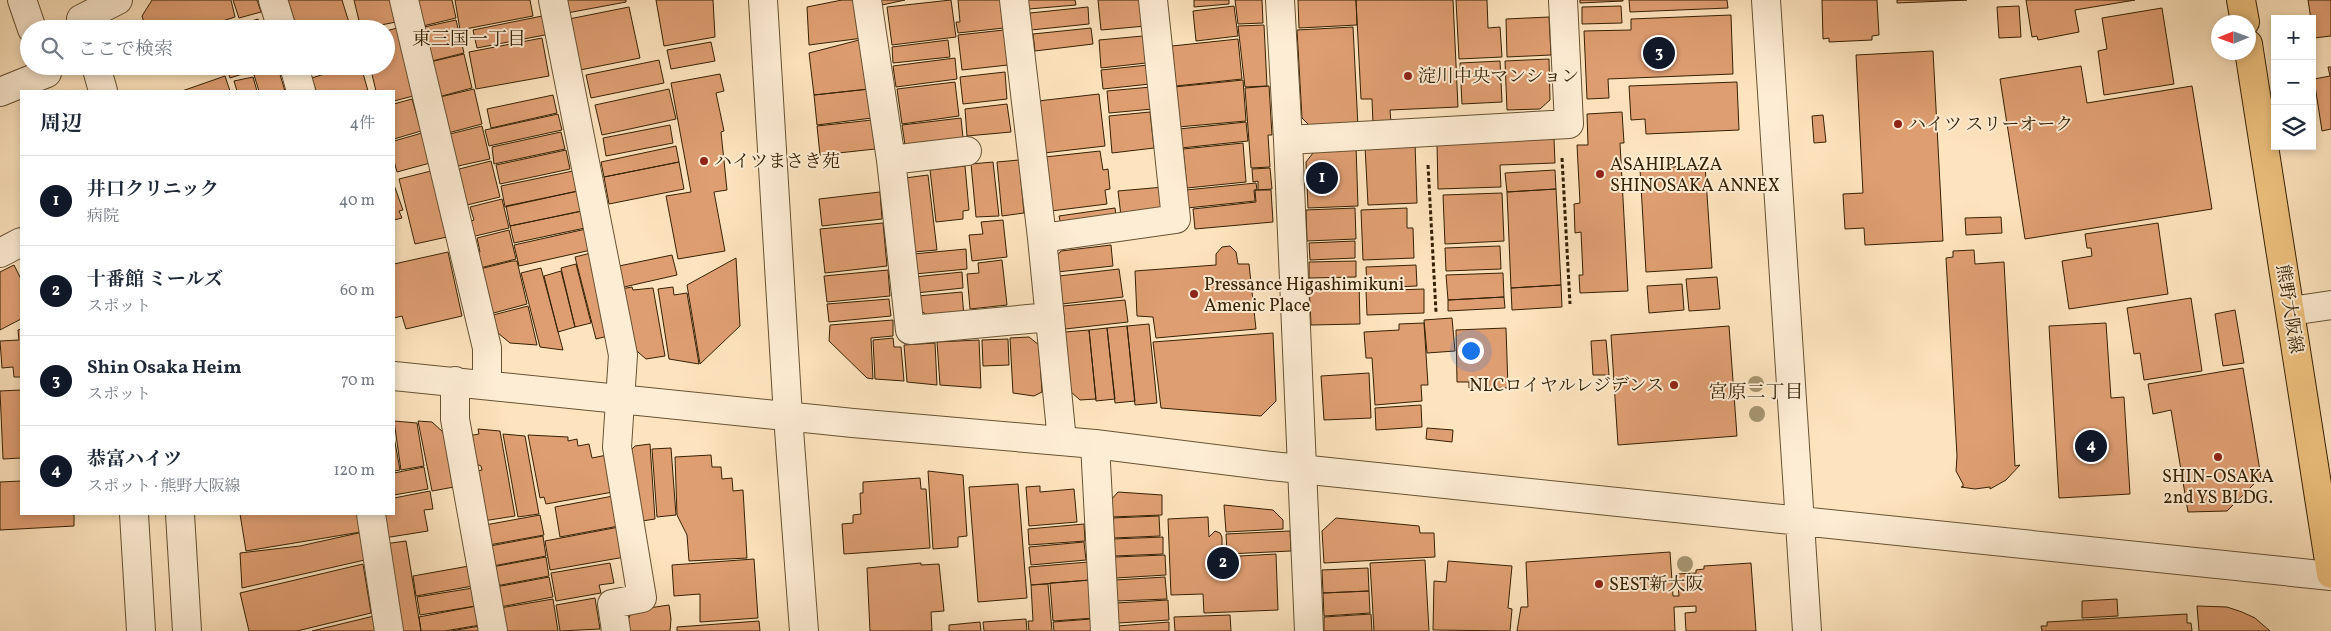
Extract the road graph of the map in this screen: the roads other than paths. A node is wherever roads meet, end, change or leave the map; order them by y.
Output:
1 (22, 0) edge
2 (118, 0) edge
3 (273, 0) edge
4 (404, 0) edge
5 (553, 0) edge
6 (763, 0) edge
7 (867, 0) edge
8 (1014, 0) edge
9 (1153, 0) edge
10 (1280, 0) edge
11 (1563, 0) edge
12 (1766, 0) edge
13 (2242, 0) edge
14 (2244, 15) edge
15 (80, 16) edge
16 (29, 20) edge
17 (279, 20) edge
18 (2251, 60) edge
19 (99, 75) edge
20 (297, 75) edge
21 (49, 77) edge
22 (104, 90) edge
23 (302, 90) edge
24 (0, 92) edge
25 (1288, 140) junction
26 (967, 151) dead end
27 (891, 160) junction
28 (1042, 238) junction
29 (20, 243) edge
30 (0, 253) edge
31 (2331, 305) edge
32 (2291, 311) junction
33 (1050, 317) junction
34 (395, 376) edge
35 (455, 381) junction
36 (487, 385) junction
37 (621, 399) junction
38 (788, 416) junction
39 (1062, 441) junction
40 (1095, 444) junction
41 (1301, 468) junction
42 (134, 515) edge
43 (180, 515) edge
44 (371, 515) edge
45 (1800, 520) junction
46 (2331, 575) edge
47 (141, 631) edge
48 (187, 631) edge
49 (389, 631) edge
50 (493, 631) edge
51 (616, 631) edge
52 (804, 631) edge
53 (1105, 631) edge
54 (1309, 631) edge
55 (1807, 631) edge

1 - 16 street
2 - 15 street
3 - 17 street
4 - 36 street
5 - 37 street
6 - 38 street
7 - 27 street
8 - 28 street
9 - 28 street
10 - 25 street
11 - 25 street
12 - 45 street
13 - 14 main road
18 - 32 main road, 熊野大阪線
19 - 22 street
20 - 23 street
21 - 24 street
25 - 41 street
26 - 27 street
27 - 33 street
28 - 33 street
29 - 30 street
31 - 32 street
32 - 46 main road, 熊野大阪線
33 - 39 street
34 - 35 street
35 - 36 street
35 - 50 street
36 - 37 street
37 - 38 street
37 - 51 street
38 - 39 street
38 - 52 street
39 - 40 street
40 - 41 street
40 - 53 street
41 - 45 street
41 - 54 street
42 - 47 street
43 - 48 street
44 - 49 street
45 - 46 street
45 - 55 street

